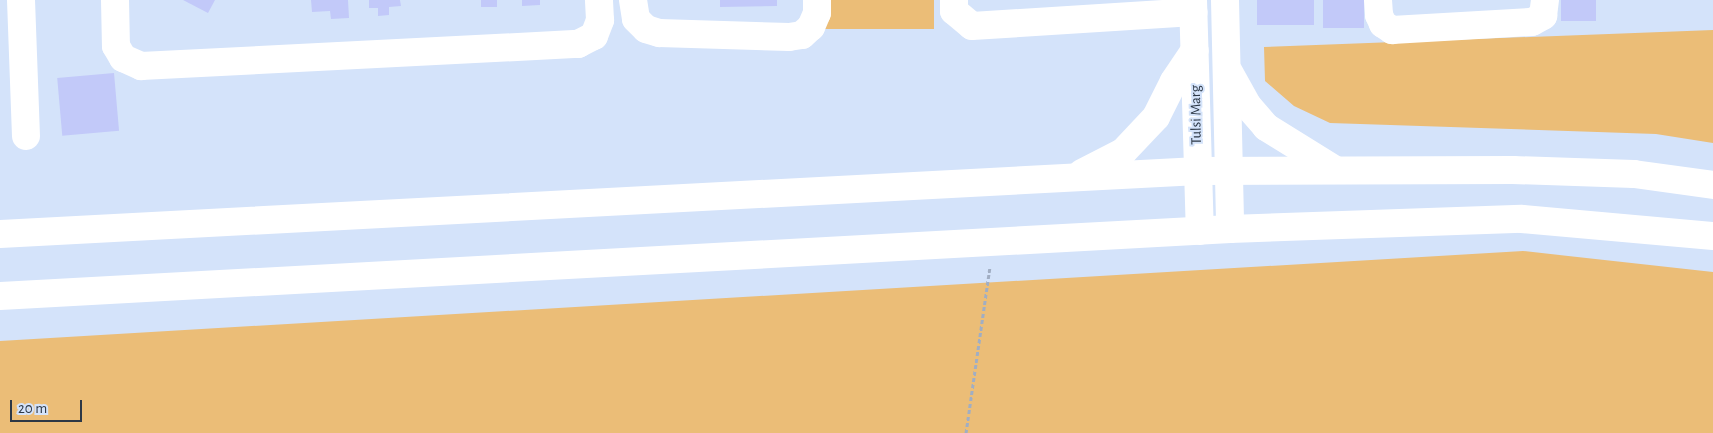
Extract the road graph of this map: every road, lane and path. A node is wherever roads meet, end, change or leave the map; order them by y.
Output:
1 (20, 0) edge
2 (114, 0) edge
3 (599, 0) edge
4 (633, 0) edge
5 (817, 0) edge
6 (954, 0) edge
7 (1225, 0) edge
8 (1378, 0) edge
9 (1545, 0) edge
10 (1193, 6) edge
11 (1195, 50) junction
12 (1227, 68) junction
13 (11, 71) edge
14 (26, 136) dead end
15 (1198, 171) junction
16 (1229, 171) junction
17 (1338, 171) junction
18 (1072, 178) junction
19 (1713, 186) edge
20 (1230, 229) junction
21 (1200, 231) junction
22 (0, 234) edge
23 (1713, 236) edge
24 (994, 242) junction
25 (0, 296) edge
26 (966, 433) edge

1 - 13 street
2 - 3 street
4 - 5 street
6 - 10 street
7 - 12 street, Tulsi Marg
8 - 9 street
10 - 11 street, Tulsi Marg
11 - 15 street, Tulsi Marg
11 - 18 street
12 - 16 street, Tulsi Marg
12 - 17 street
13 - 14 street
15 - 16 street
15 - 18 street
15 - 21 street, Tulsi Marg
16 - 17 street
16 - 20 street, Tulsi Marg
17 - 19 street
18 - 22 street
20 - 21 street
20 - 23 street
21 - 24 street
24 - 25 street
24 - 26 path

